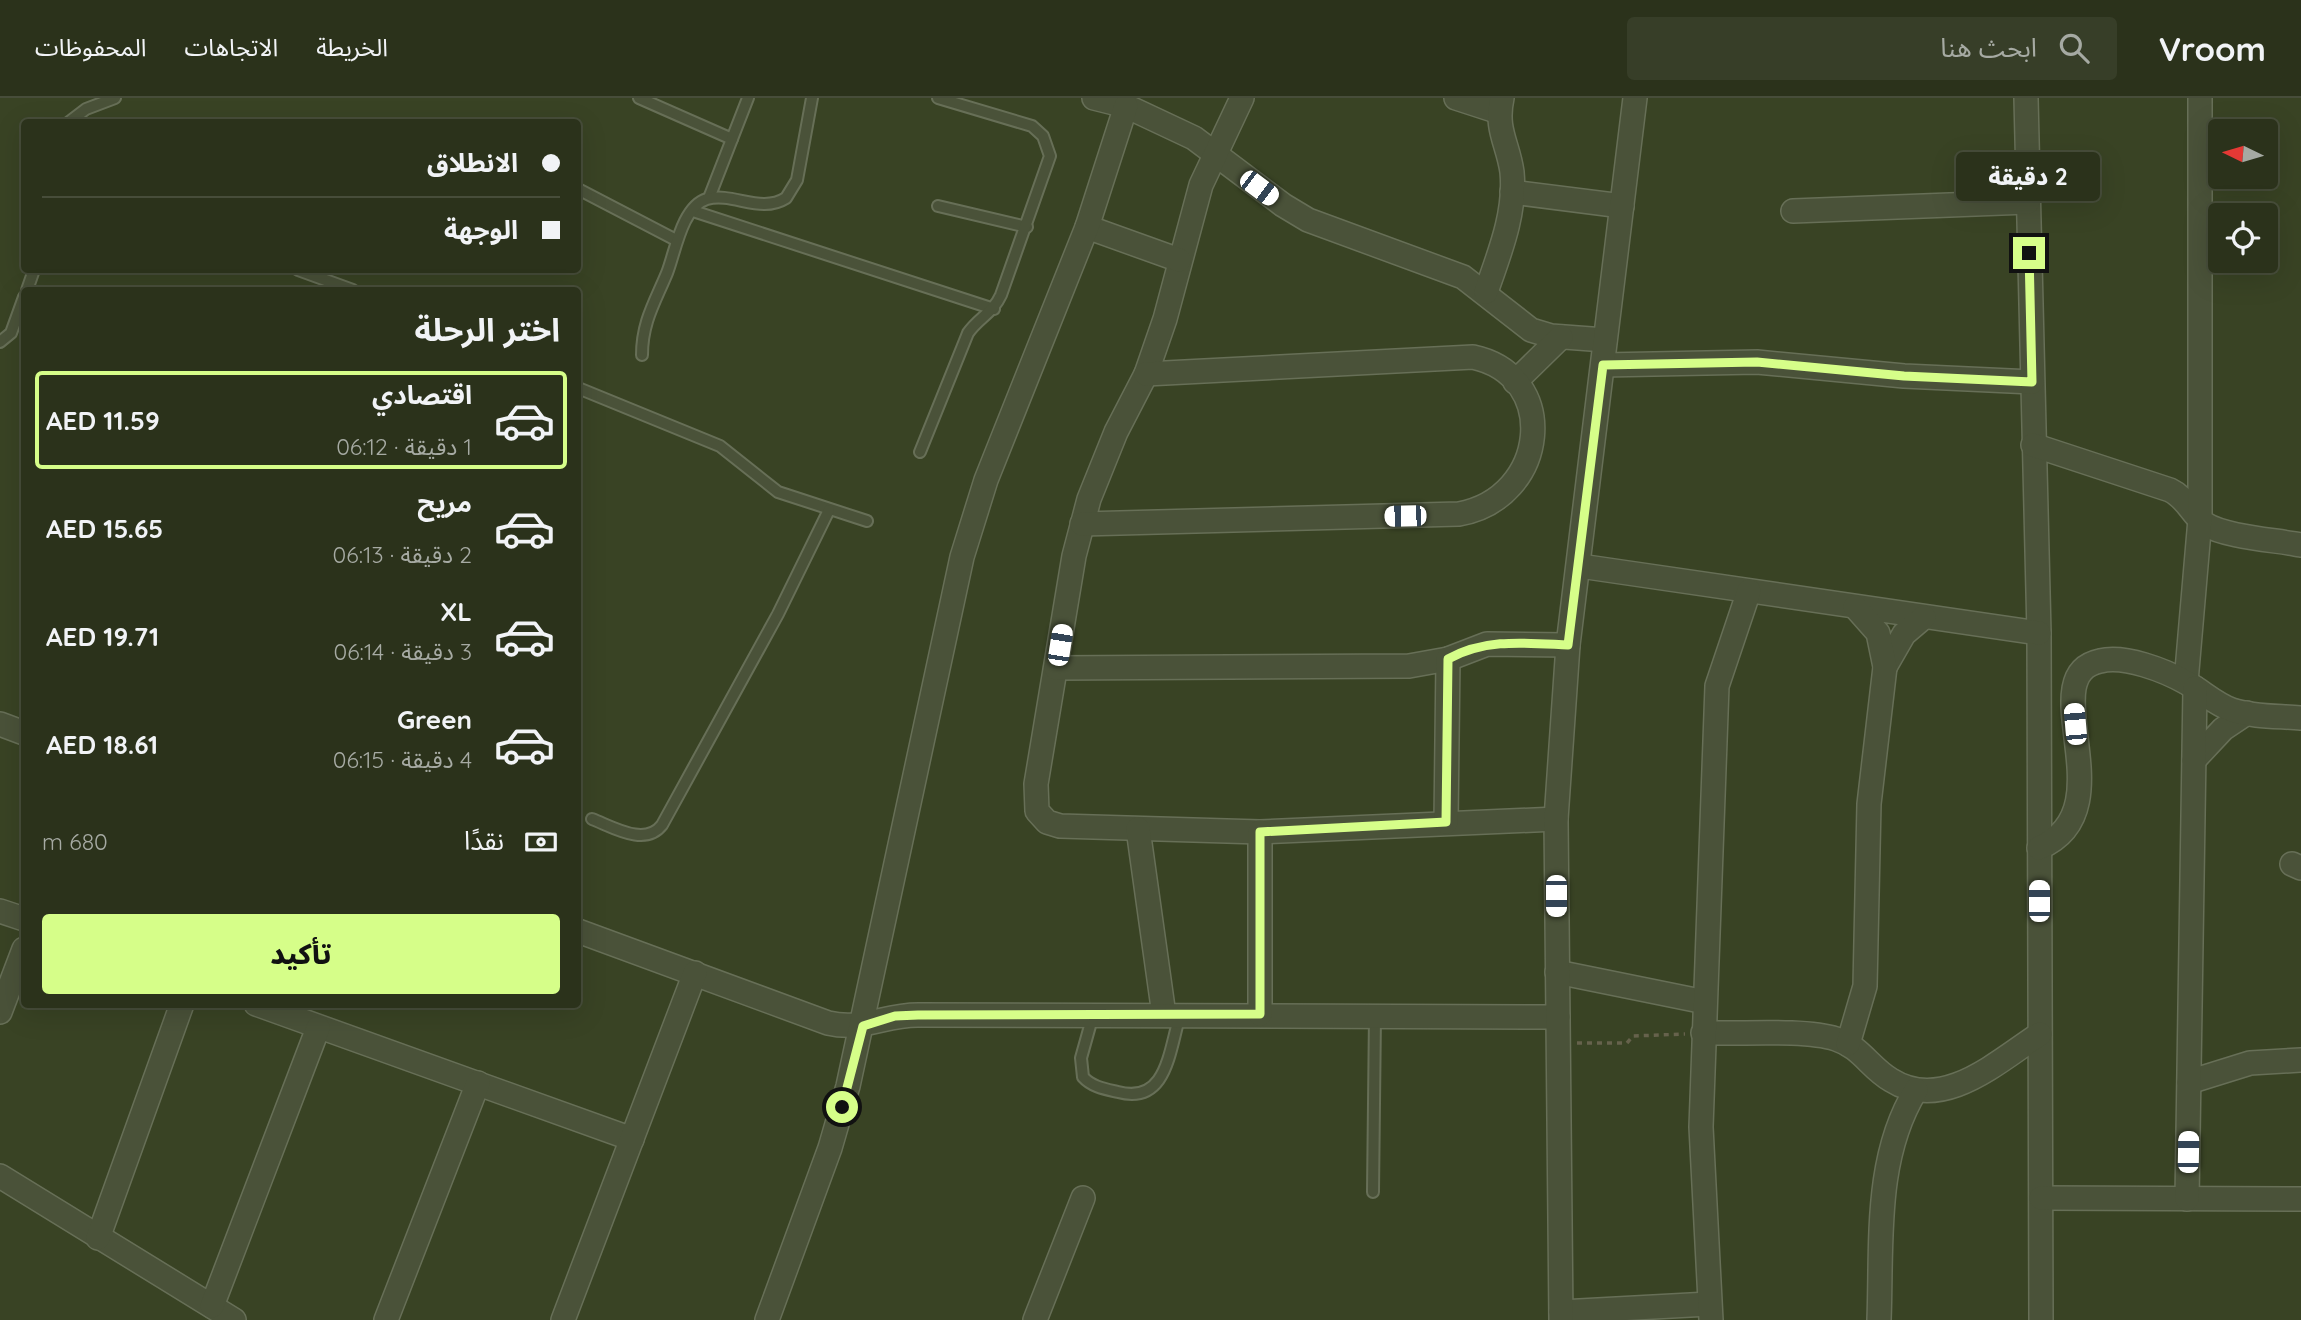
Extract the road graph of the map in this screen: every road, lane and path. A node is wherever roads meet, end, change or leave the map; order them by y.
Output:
1 (115, 98) edge
2 (639, 98) edge
3 (748, 98) edge
4 (812, 98) edge
5 (939, 98) edge
6 (1242, 98) edge
7 (1456, 98) edge
8 (1635, 98) edge
9 (2026, 98) edge
10 (2200, 98) edge
11 (1109, 101) edge
12 (1500, 105) edge
13 (73, 119) edge
14 (732, 139) junction
15 (1214, 152) junction
16 (581, 191) edge
17 (1512, 192) junction
18 (709, 198) junction
19 (2028, 202) junction
20 (938, 206) dead end
21 (1622, 206) junction
22 (693, 211) junction
23 (1793, 211) dead end
24 (1027, 227) junction
25 (1087, 227) junction
26 (676, 240) junction
27 (1180, 260) junction
28 (306, 273) edge
29 (345, 287) edge
30 (1486, 292) junction
31 (21, 305) edge
32 (994, 309) junction
33 (1561, 337) junction
34 (1605, 340) junction
35 (0, 342) edge
36 (642, 355) dead end
37 (1603, 365) junction
38 (1146, 374) junction
39 (1516, 382) junction
40 (2032, 382) junction
41 (581, 389) edge
42 (2033, 445) junction
43 (920, 452) dead end
44 (829, 510) junction
45 (2200, 519) junction
46 (867, 520) dead end
47 (1082, 524) junction
48 (2301, 545) edge
49 (1580, 566) junction
50 (1749, 591) junction
51 (1855, 607) junction
52 (1924, 617) junction
53 (2039, 634) junction
54 (1568, 645) junction
55 (1448, 659) junction
56 (1885, 667) junction
57 (1056, 668) junction
58 (2191, 685) junction
59 (2247, 713) junction
60 (2301, 718) edge
61 (0, 724) edge
62 (21, 732) edge
63 (2194, 760) junction
64 (592, 819) dead end
65 (1556, 819) junction
66 (1446, 822) junction
67 (1138, 829) junction
68 (1260, 832) junction
69 (2039, 848) junction
70 (0, 911) edge
71 (21, 918) edge
72 (581, 932) edge
73 (21, 957) edge
74 (1557, 972) junction
75 (695, 973) junction
76 (1705, 1002) junction
77 (181, 1008) edge
78 (266, 1008) edge
79 (0, 1012) edge
80 (1260, 1014) junction
81 (1093, 1015) junction
82 (1172, 1015) junction
83 (1375, 1015) junction
84 (1558, 1017) junction
85 (863, 1026) junction
86 (318, 1028) junction
87 (1703, 1033) junction
88 (2040, 1034) junction
89 (1558, 1043) junction
90 (1849, 1044) junction
91 (2301, 1060) edge
92 (2189, 1082) junction
93 (478, 1083) junction
94 (1916, 1090) junction
95 (632, 1139) junction
96 (0, 1176) edge
97 (1373, 1192) dead end
98 (1083, 1198) dead end
99 (2041, 1198) junction
100 (2187, 1199) junction
101 (2301, 1199) edge
102 (98, 1238) junction
103 (212, 1306) junction
104 (1710, 1312) edge
105 (1561, 1316) edge
106 (234, 1320) edge
107 (386, 1320) edge
108 (563, 1320) edge
109 (767, 1320) edge
110 (1035, 1320) edge
111 (1879, 1320) edge
112 (2041, 1320) edge

1 - 13 lane
2 - 14 lane
3 - 14 lane
4 - 18 lane
5 - 24 lane
6 - 15 street
7 - 12 street
8 - 21 street
9 - 19 street
10 - 45 street
11 - 15 street
11 - 25 street
12 - 17 street
14 - 18 lane
15 - 27 street
15 - 30 street
16 - 26 lane
17 - 21 street
17 - 30 street
18 - 22 lane
19 - 23 street
19 - 40 street
20 - 24 lane
21 - 34 street
22 - 26 lane
22 - 32 lane
24 - 32 lane
25 - 27 street
25 - 85 street
26 - 36 lane
27 - 38 street
28 - 29 lane
30 - 33 street
31 - 35 lane
32 - 43 lane
33 - 34 street
33 - 39 street
34 - 37 street
37 - 40 street
37 - 49 street
38 - 39 street
38 - 47 street
39 - 47 street
40 - 42 street
41 - 44 lane
42 - 45 street
42 - 53 street
44 - 46 lane
44 - 64 lane
45 - 48 street
45 - 58 street
47 - 57 street
49 - 50 street
49 - 54 street
50 - 51 street
50 - 76 street
51 - 52 street
51 - 56 street
52 - 53 street
52 - 56 street
53 - 69 street
54 - 55 street
54 - 65 street
55 - 57 street
55 - 66 street
56 - 90 street
57 - 67 street
58 - 59 street
58 - 63 street
58 - 69 street
59 - 60 street
59 - 63 street
61 - 62 street
63 - 92 street
65 - 66 street
65 - 74 street
66 - 68 street
67 - 68 street
67 - 82 street
68 - 80 street
69 - 88 street
70 - 71 street
72 - 75 street
73 - 79 street
74 - 76 street
74 - 84 street
75 - 85 street
75 - 95 street
76 - 87 street
77 - 102 street
78 - 86 street
80 - 82 street
80 - 83 street
81 - 82 street
81 - 82 lane
81 - 85 street
83 - 84 street
83 - 97 lane
84 - 89 street
85 - 109 street
86 - 93 street
86 - 103 street
87 - 89 path
87 - 90 street
87 - 104 street
88 - 94 street
88 - 99 street
89 - 105 street
90 - 94 street
91 - 92 street
92 - 100 street
93 - 95 street
93 - 107 street
94 - 111 street
95 - 108 street
96 - 102 street
98 - 110 street
99 - 100 street
99 - 112 street
100 - 101 street
102 - 103 street
103 - 106 street
104 - 105 street

